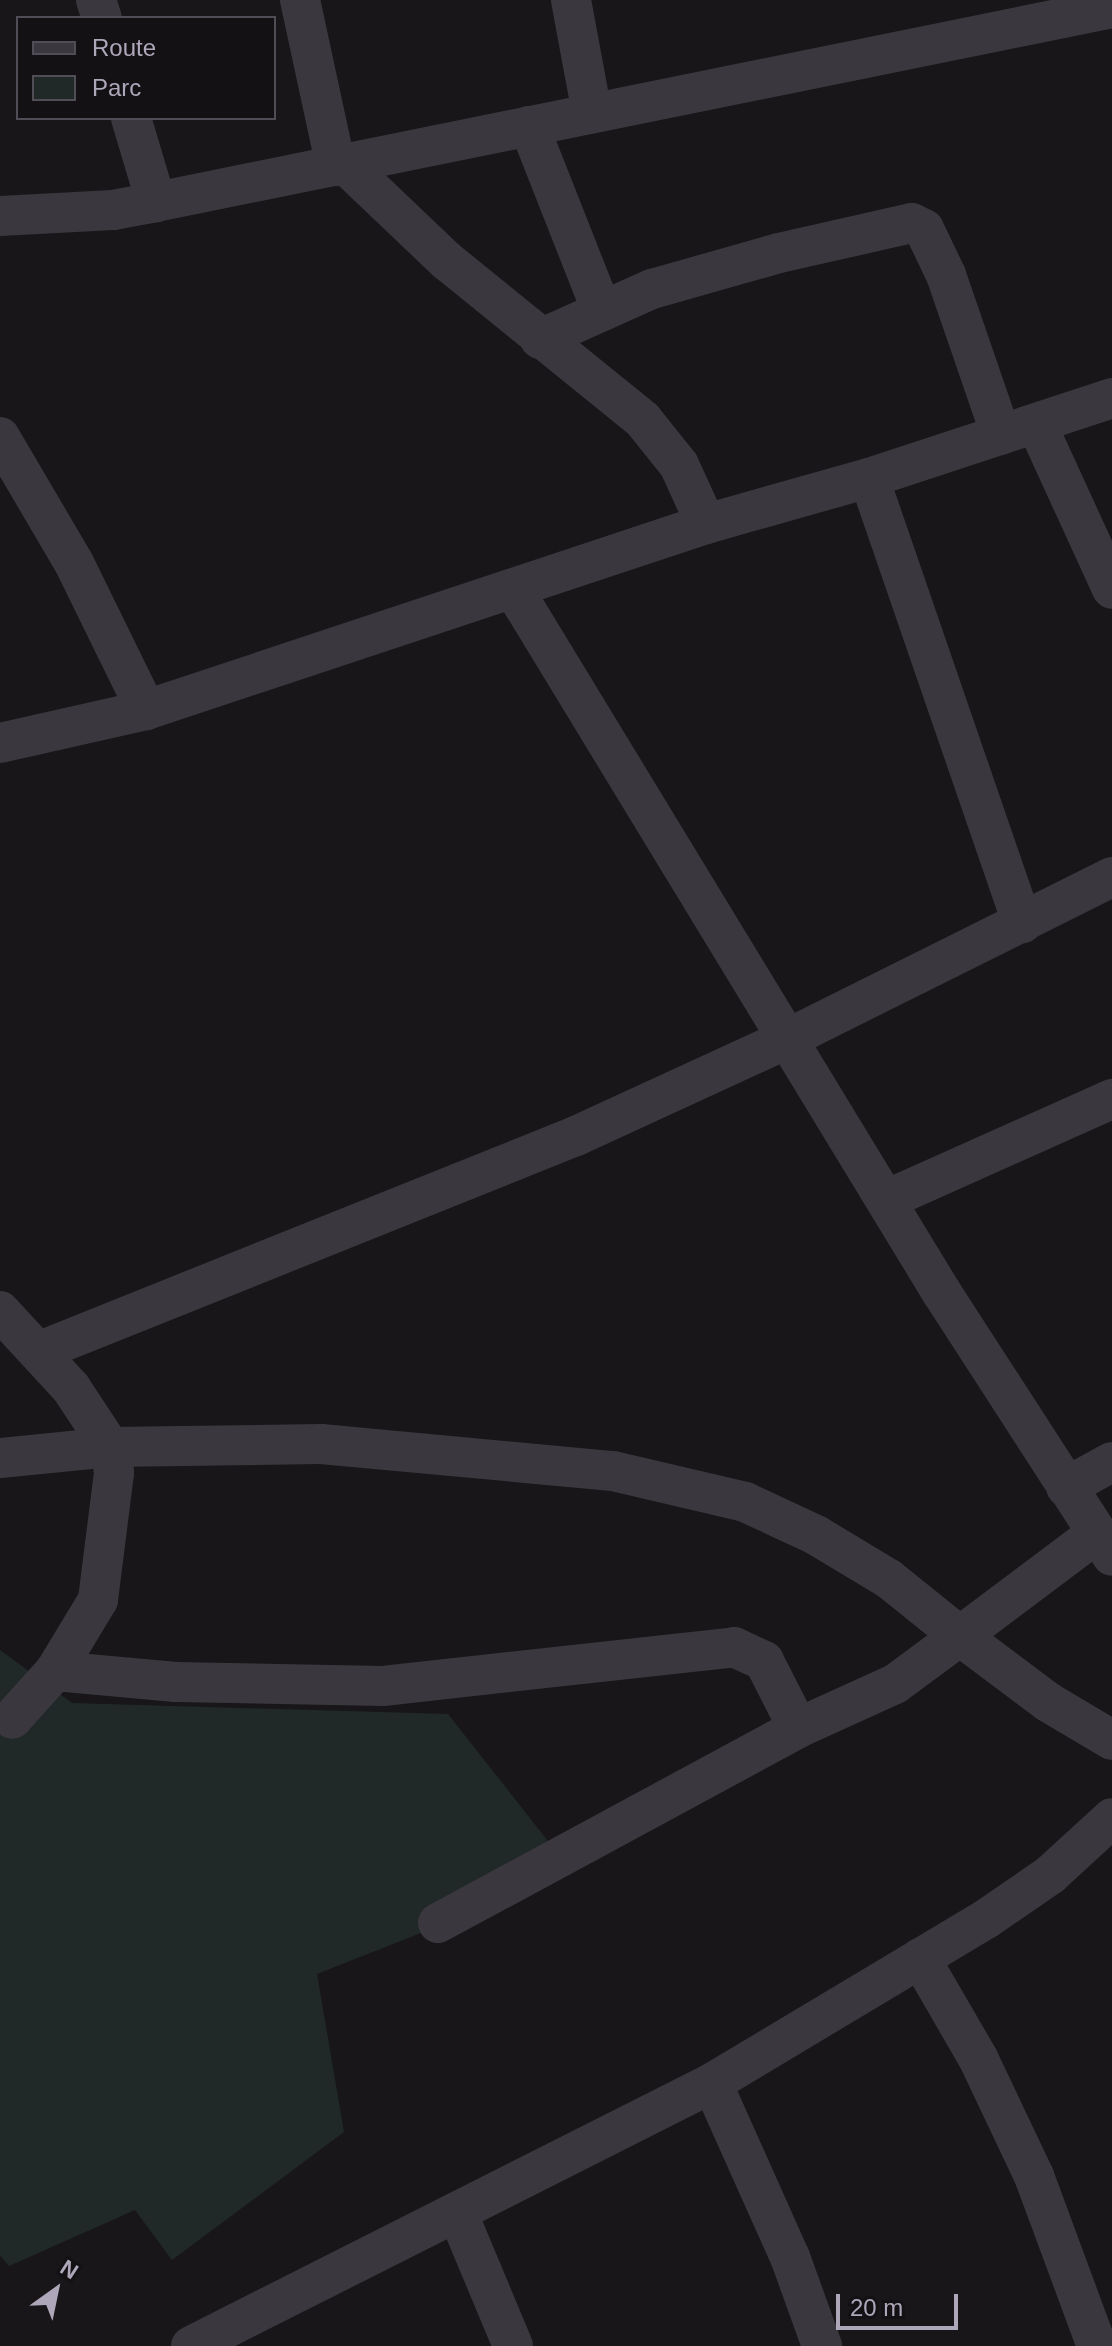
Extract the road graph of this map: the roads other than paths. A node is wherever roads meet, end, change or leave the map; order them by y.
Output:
1 (300, 0) edge
2 (571, 0) edge
3 (1112, 8) edge
4 (592, 113) junction
5 (132, 120) edge
6 (529, 126) junction
7 (340, 165) junction
8 (156, 202) junction
9 (0, 216) edge
10 (602, 311) junction
11 (540, 339) junction
12 (1112, 398) edge
13 (1019, 430) junction
14 (0, 437) edge
15 (869, 478) junction
16 (706, 524) junction
17 (1112, 589) edge
18 (514, 590) junction
19 (146, 710) junction
20 (0, 743) edge
21 (1112, 877) edge
22 (1022, 923) junction
23 (789, 1038) junction
24 (1112, 1099) edge
25 (886, 1200) junction
26 (0, 1311) edge
27 (40, 1351) junction
28 (110, 1447) junction
29 (0, 1458) edge
30 (1112, 1462) edge
31 (1066, 1487) junction
32 (1104, 1545) edge
33 (960, 1636) junction
34 (55, 1671) junction
35 (12, 1719) dead end
36 (798, 1728) junction
37 (1112, 1740) edge
38 (1112, 1818) edge
39 (438, 1923) dead end
40 (920, 1958) junction
41 (712, 2083) junction
42 (457, 2212) junction
43 (213, 2341) edge
44 (513, 2346) edge
45 (822, 2346) edge
46 (1097, 2346) edge

1 - 7 street
2 - 4 street
3 - 4 street
4 - 6 street
5 - 8 street
6 - 7 street
6 - 10 street
7 - 8 street
7 - 11 street
8 - 9 street
10 - 11 street
10 - 13 street
11 - 16 street
12 - 13 street
13 - 15 street
13 - 17 street
14 - 19 street
15 - 16 street
15 - 22 street
16 - 18 street
18 - 19 street
18 - 23 street
19 - 20 street
21 - 22 street
22 - 23 street
23 - 25 street
23 - 27 street
24 - 25 street
25 - 31 street
26 - 27 street
27 - 28 street
28 - 29 street
28 - 33 street
28 - 34 street
30 - 31 street
31 - 32 street
32 - 33 street
33 - 36 street
33 - 37 street
34 - 35 street
34 - 36 street
36 - 39 street
38 - 40 street
40 - 41 street
40 - 46 street
41 - 42 street
41 - 45 street
42 - 43 street
42 - 44 street

